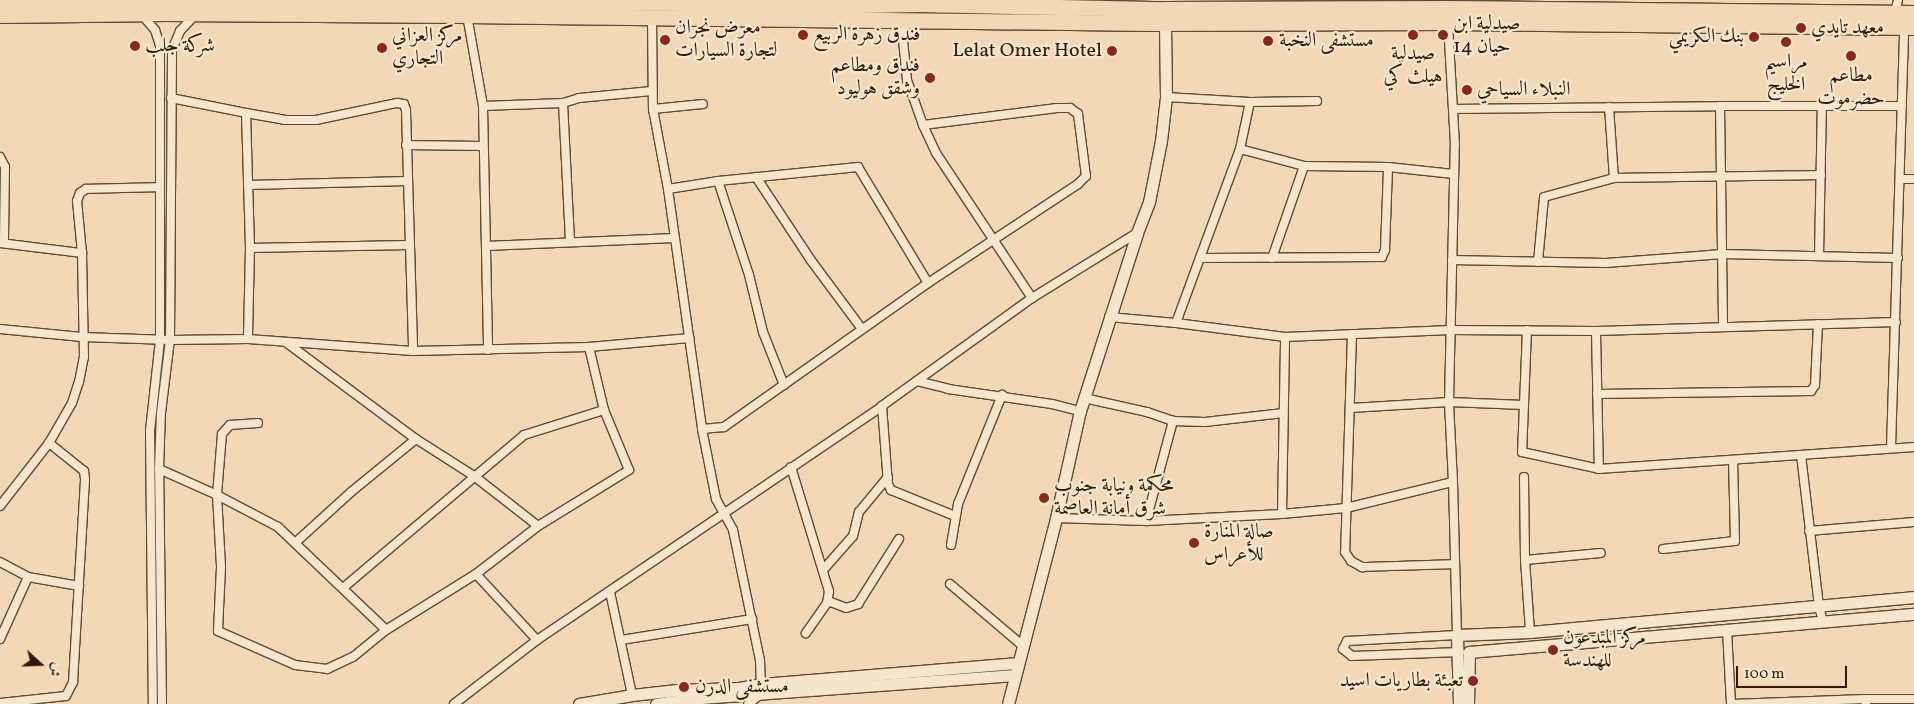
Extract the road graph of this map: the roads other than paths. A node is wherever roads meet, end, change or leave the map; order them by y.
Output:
1 (0, 1) edge
2 (298, 1) edge
3 (606, 1) edge
4 (682, 1) edge
5 (244, 2) edge
6 (735, 3) edge
7 (1896, 6) edge
8 (656, 7) edge
9 (1165, 10) edge
10 (920, 12) junction
11 (1687, 12) edge
12 (197, 13) junction
13 (1914, 13) edge
14 (140, 14) junction
15 (0, 15) edge
16 (466, 15) junction
17 (901, 20) junction
18 (1448, 22) junction
19 (1909, 27) edge
20 (160, 49) junction
21 (172, 50) junction
22 (652, 91) junction
23 (1166, 97) junction
24 (171, 98) junction
25 (1317, 101) dead end
26 (1250, 102) junction
27 (563, 103) junction
28 (703, 104) dead end
29 (483, 106) junction
30 (1720, 106) junction
31 (1822, 106) junction
32 (1902, 106) junction
33 (1608, 107) junction
34 (653, 109) junction
35 (1453, 109) junction
36 (246, 113) junction
37 (922, 125) junction
38 (406, 145) junction
39 (483, 146) junction
40 (1240, 149) junction
41 (0, 157) edge
42 (1304, 166) junction
43 (1388, 167) junction
44 (1454, 174) junction
45 (1821, 174) junction
46 (1721, 176) junction
47 (2, 177) edge
48 (756, 177) junction
49 (1614, 178) junction
50 (1900, 179) junction
51 (1914, 180) edge
52 (407, 181) junction
53 (718, 181) junction
54 (248, 185) junction
55 (160, 187) junction
56 (668, 189) junction
57 (1137, 233) junction
58 (675, 238) junction
59 (993, 239) junction
60 (570, 242) junction
61 (2, 243) edge
62 (409, 245) junction
63 (486, 246) junction
64 (250, 248) junction
65 (82, 252) junction
66 (1722, 254) junction
67 (1819, 256) junction
68 (1200, 258) junction
69 (1272, 258) junction
70 (1898, 258) junction
71 (1452, 260) junction
72 (1538, 262) junction
73 (928, 283) junction
74 (1032, 298) junction
75 (1109, 317) junction
76 (1176, 322) junction
77 (1896, 322) junction
78 (1818, 324) junction
79 (1723, 327) junction
80 (0, 329) edge
81 (862, 329) junction
82 (1451, 330) junction
83 (1527, 330) junction
84 (1596, 330) junction
85 (1352, 334) junction
86 (82, 337) junction
87 (1285, 337) junction
88 (690, 338) junction
89 (248, 339) junction
90 (160, 340) junction
91 (170, 340) junction
92 (287, 342) junction
93 (589, 347) junction
94 (488, 350) junction
95 (413, 351) junction
96 (917, 382) junction
97 (784, 385) junction
98 (1597, 394) junction
99 (1002, 395) junction
100 (1084, 398) junction
101 (1449, 402) junction
102 (1524, 404) junction
103 (882, 406) junction
104 (1351, 408) junction
105 (604, 410) junction
106 (1080, 411) junction
107 (1283, 413) junction
108 (1173, 421) junction
109 (258, 423) dead end
110 (702, 429) junction
111 (416, 439) junction
112 (49, 443) junction
113 (1914, 447) edge
114 (1891, 448) junction
115 (1801, 455) junction
116 (1733, 461) junction
117 (792, 467) junction
118 (159, 469) junction
119 (1599, 469) junction
120 (474, 476) junction
121 (888, 477) junction
122 (1524, 477) dead end
123 (1453, 482) junction
124 (216, 495) junction
125 (0, 506) edge
126 (1346, 508) junction
127 (724, 514) junction
128 (1282, 514) junction
129 (955, 516) junction
130 (1056, 518) junction
131 (1146, 521) junction
132 (1914, 522) edge
133 (538, 526) junction
134 (1809, 531) junction
135 (899, 539) dead end
136 (295, 543) junction
137 (951, 545) dead end
138 (1663, 549) dead end
139 (1601, 553) dead end
140 (1525, 560) junction
141 (0, 562) edge
142 (1455, 564) junction
143 (823, 570) junction
144 (476, 574) junction
145 (28, 577) junction
146 (950, 584) dead end
147 (79, 586) junction
148 (342, 588) junction
149 (610, 592) junction
150 (1914, 597) edge
151 (828, 600) junction
152 (1819, 606) junction
153 (1914, 614) edge
154 (752, 618) junction
155 (1823, 622) junction
156 (386, 630) junction
157 (1727, 630) junction
158 (1530, 632) junction
159 (806, 633) dead end
160 (1463, 635) junction
161 (0, 639) edge
162 (537, 640) junction
163 (621, 640) junction
164 (1022, 646) junction
165 (1464, 652) junction
166 (1016, 669) junction
167 (761, 689) junction
168 (632, 695) junction
169 (1914, 699) edge
170 (1865, 701) edge
171 (0, 703) edge
172 (153, 704) edge
173 (162, 704) edge
174 (454, 704) edge
175 (579, 704) edge
176 (656, 704) edge
177 (748, 704) edge
178 (1008, 704) edge
179 (1459, 704) edge
180 (1468, 704) edge
181 (1731, 704) edge

1 - 5 highway
2 - 3 highway
2 - 5 highway
3 - 8 highway
4 - 6 highway
4 - 8 highway
6 - 10 highway
7 - 11 highway
7 - 13 highway
8 - 16 highway
8 - 17 highway
8 - 22 street
9 - 10 highway
9 - 11 highway
9 - 18 highway
9 - 23 street
10 - 17 highway
11 - 18 highway
11 - 19 highway
12 - 14 highway
12 - 16 highway
12 - 21 street
14 - 15 highway
14 - 20 street
16 - 29 street
17 - 37 street
18 - 35 street
19 - 32 street
20 - 21 street
20 - 55 street
21 - 24 street
22 - 27 street
22 - 34 street
23 - 26 street
23 - 57 street
24 - 36 street
24 - 91 street
25 - 26 street
26 - 40 street
27 - 29 street
27 - 60 street
28 - 34 street
29 - 39 street
30 - 31 street
30 - 33 street
30 - 46 street
31 - 32 street
31 - 45 street
32 - 50 street
33 - 35 street
33 - 49 street
34 - 56 street
35 - 44 street
36 - 38 street
36 - 54 street
37 - 59 street
37 - 59 street
38 - 39 street
38 - 52 street
39 - 63 street
40 - 42 street
40 - 68 street
41 - 47 street
42 - 43 street
42 - 69 street
43 - 44 street
43 - 69 street
44 - 71 street
45 - 46 street
45 - 67 street
46 - 49 street
46 - 66 street
47 - 61 street
48 - 53 street
48 - 73 street
48 - 81 street
49 - 72 street
50 - 51 street
50 - 70 street
52 - 54 street
52 - 62 street
53 - 56 street
53 - 97 street
54 - 64 street
55 - 65 street
55 - 90 street
56 - 58 street
57 - 74 street
57 - 75 street
58 - 60 street
58 - 88 street
59 - 73 street
59 - 74 street
60 - 63 street
61 - 65 street
62 - 64 street
62 - 95 street
63 - 94 street
64 - 89 street
65 - 86 street
66 - 67 street
66 - 72 street
66 - 79 street
67 - 70 street
68 - 69 street
68 - 76 street
70 - 77 street
71 - 72 street
71 - 82 street
73 - 81 street
74 - 96 street
75 - 76 street
75 - 100 street
76 - 87 street
77 - 78 street
77 - 114 street
78 - 79 street
78 - 98 street
79 - 84 street
80 - 86 street
81 - 97 street
82 - 83 street
82 - 85 street
82 - 101 street
83 - 84 street
83 - 102 street
84 - 98 street
85 - 87 street
85 - 104 street
86 - 90 street
86 - 112 street
87 - 107 street
88 - 93 street
88 - 110 street
89 - 91 street
89 - 92 street
90 - 91 street
90 - 172 street
91 - 118 street
92 - 95 street
92 - 111 street
93 - 94 street
93 - 105 street
94 - 95 street
96 - 99 street
96 - 103 street
97 - 110 street
98 - 119 street
99 - 106 street
99 - 129 street
100 - 106 street
100 - 108 street
101 - 102 street
101 - 104 street
101 - 123 street
102 - 119 street
103 - 117 street
103 - 121 street
104 - 126 street
105 - 120 street
105 - 133 street
106 - 130 street
107 - 108 street
107 - 128 street
108 - 131 street
109 - 124 street
110 - 127 street
111 - 120 street
111 - 136 street
112 - 125 street
112 - 147 street
113 - 114 street
114 - 115 street
115 - 116 street
115 - 134 street
116 - 119 street
116 - 138 street
117 - 127 street
117 - 143 street
118 - 124 street
118 - 173 street
120 - 133 street
120 - 148 street
121 - 129 street
121 - 143 street
122 - 140 street
123 - 126 street
123 - 142 street
124 - 136 street
124 - 156 street
126 - 128 street
126 - 142 street
127 - 149 street
127 - 154 street
128 - 131 street
129 - 137 street
130 - 131 street
130 - 164 street
132 - 134 street
133 - 144 street
134 - 152 street
135 - 151 street
136 - 148 street
139 - 140 street
140 - 158 street
141 - 145 street
142 - 160 street
143 - 151 street
144 - 156 street
144 - 162 street
145 - 147 street
145 - 161 street
146 - 164 street
147 - 171 street
148 - 156 street
149 - 162 street
149 - 163 street
150 - 152 street
151 - 159 street
152 - 155 street
152 - 158 street
153 - 155 street
154 - 163 street
154 - 167 street
155 - 157 street
157 - 165 street
157 - 181 street
158 - 160 street
160 - 165 street
160 - 165 street
162 - 174 street
163 - 168 street
164 - 166 street
165 - 179 street
165 - 180 street
166 - 167 street
166 - 178 street
167 - 168 street
167 - 176 street
167 - 177 street
168 - 175 street
169 - 170 street
170 - 181 street

